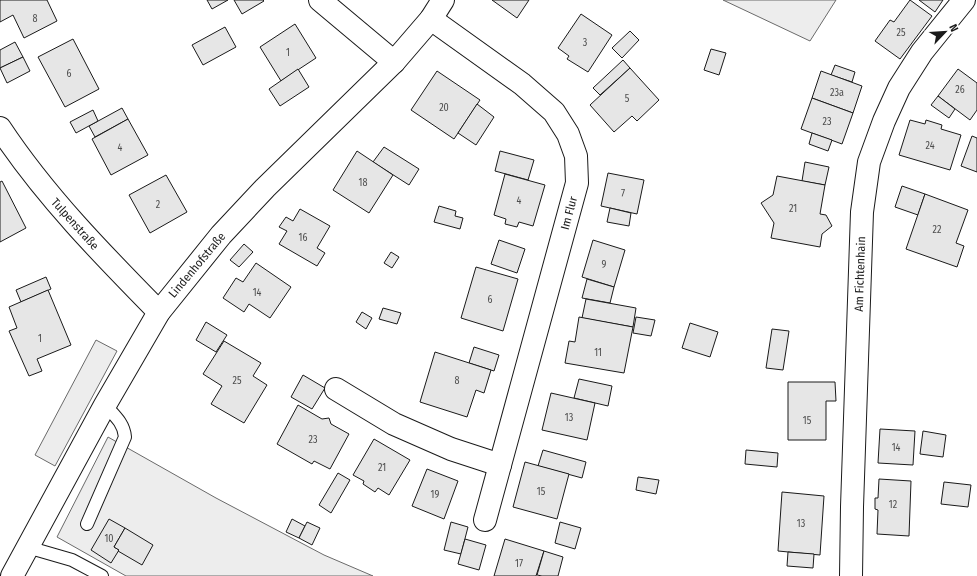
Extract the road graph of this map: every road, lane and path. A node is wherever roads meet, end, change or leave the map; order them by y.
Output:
1 (320, 0) edge
2 (443, 0) edge
3 (964, 0) edge
4 (431, 19) junction
5 (394, 62) junction
6 (0, 128) edge
7 (159, 312) junction
8 (336, 389) dead end
9 (105, 405) junction
10 (500, 465) junction
11 (485, 520) dead end
12 (87, 524) dead end
13 (27, 547) junction
14 (12, 576) edge
15 (102, 576) edge
16 (851, 576) edge

1 - 5 street
2 - 4 street, Lindenhofstraße
3 - 16 street, Am Fichtenhain
4 - 5 street, Lindenhofstraße
4 - 10 street, Im Flur
5 - 7 street, Lindenhofstraße
6 - 7 street, Tulpenstraße
7 - 9 street, Lindenhofstraße
8 - 10 street
9 - 12 lane
9 - 13 street, Lindenhofstraße
10 - 11 street, Im Flur
13 - 14 street, Lindenhofstraße
13 - 15 lane

